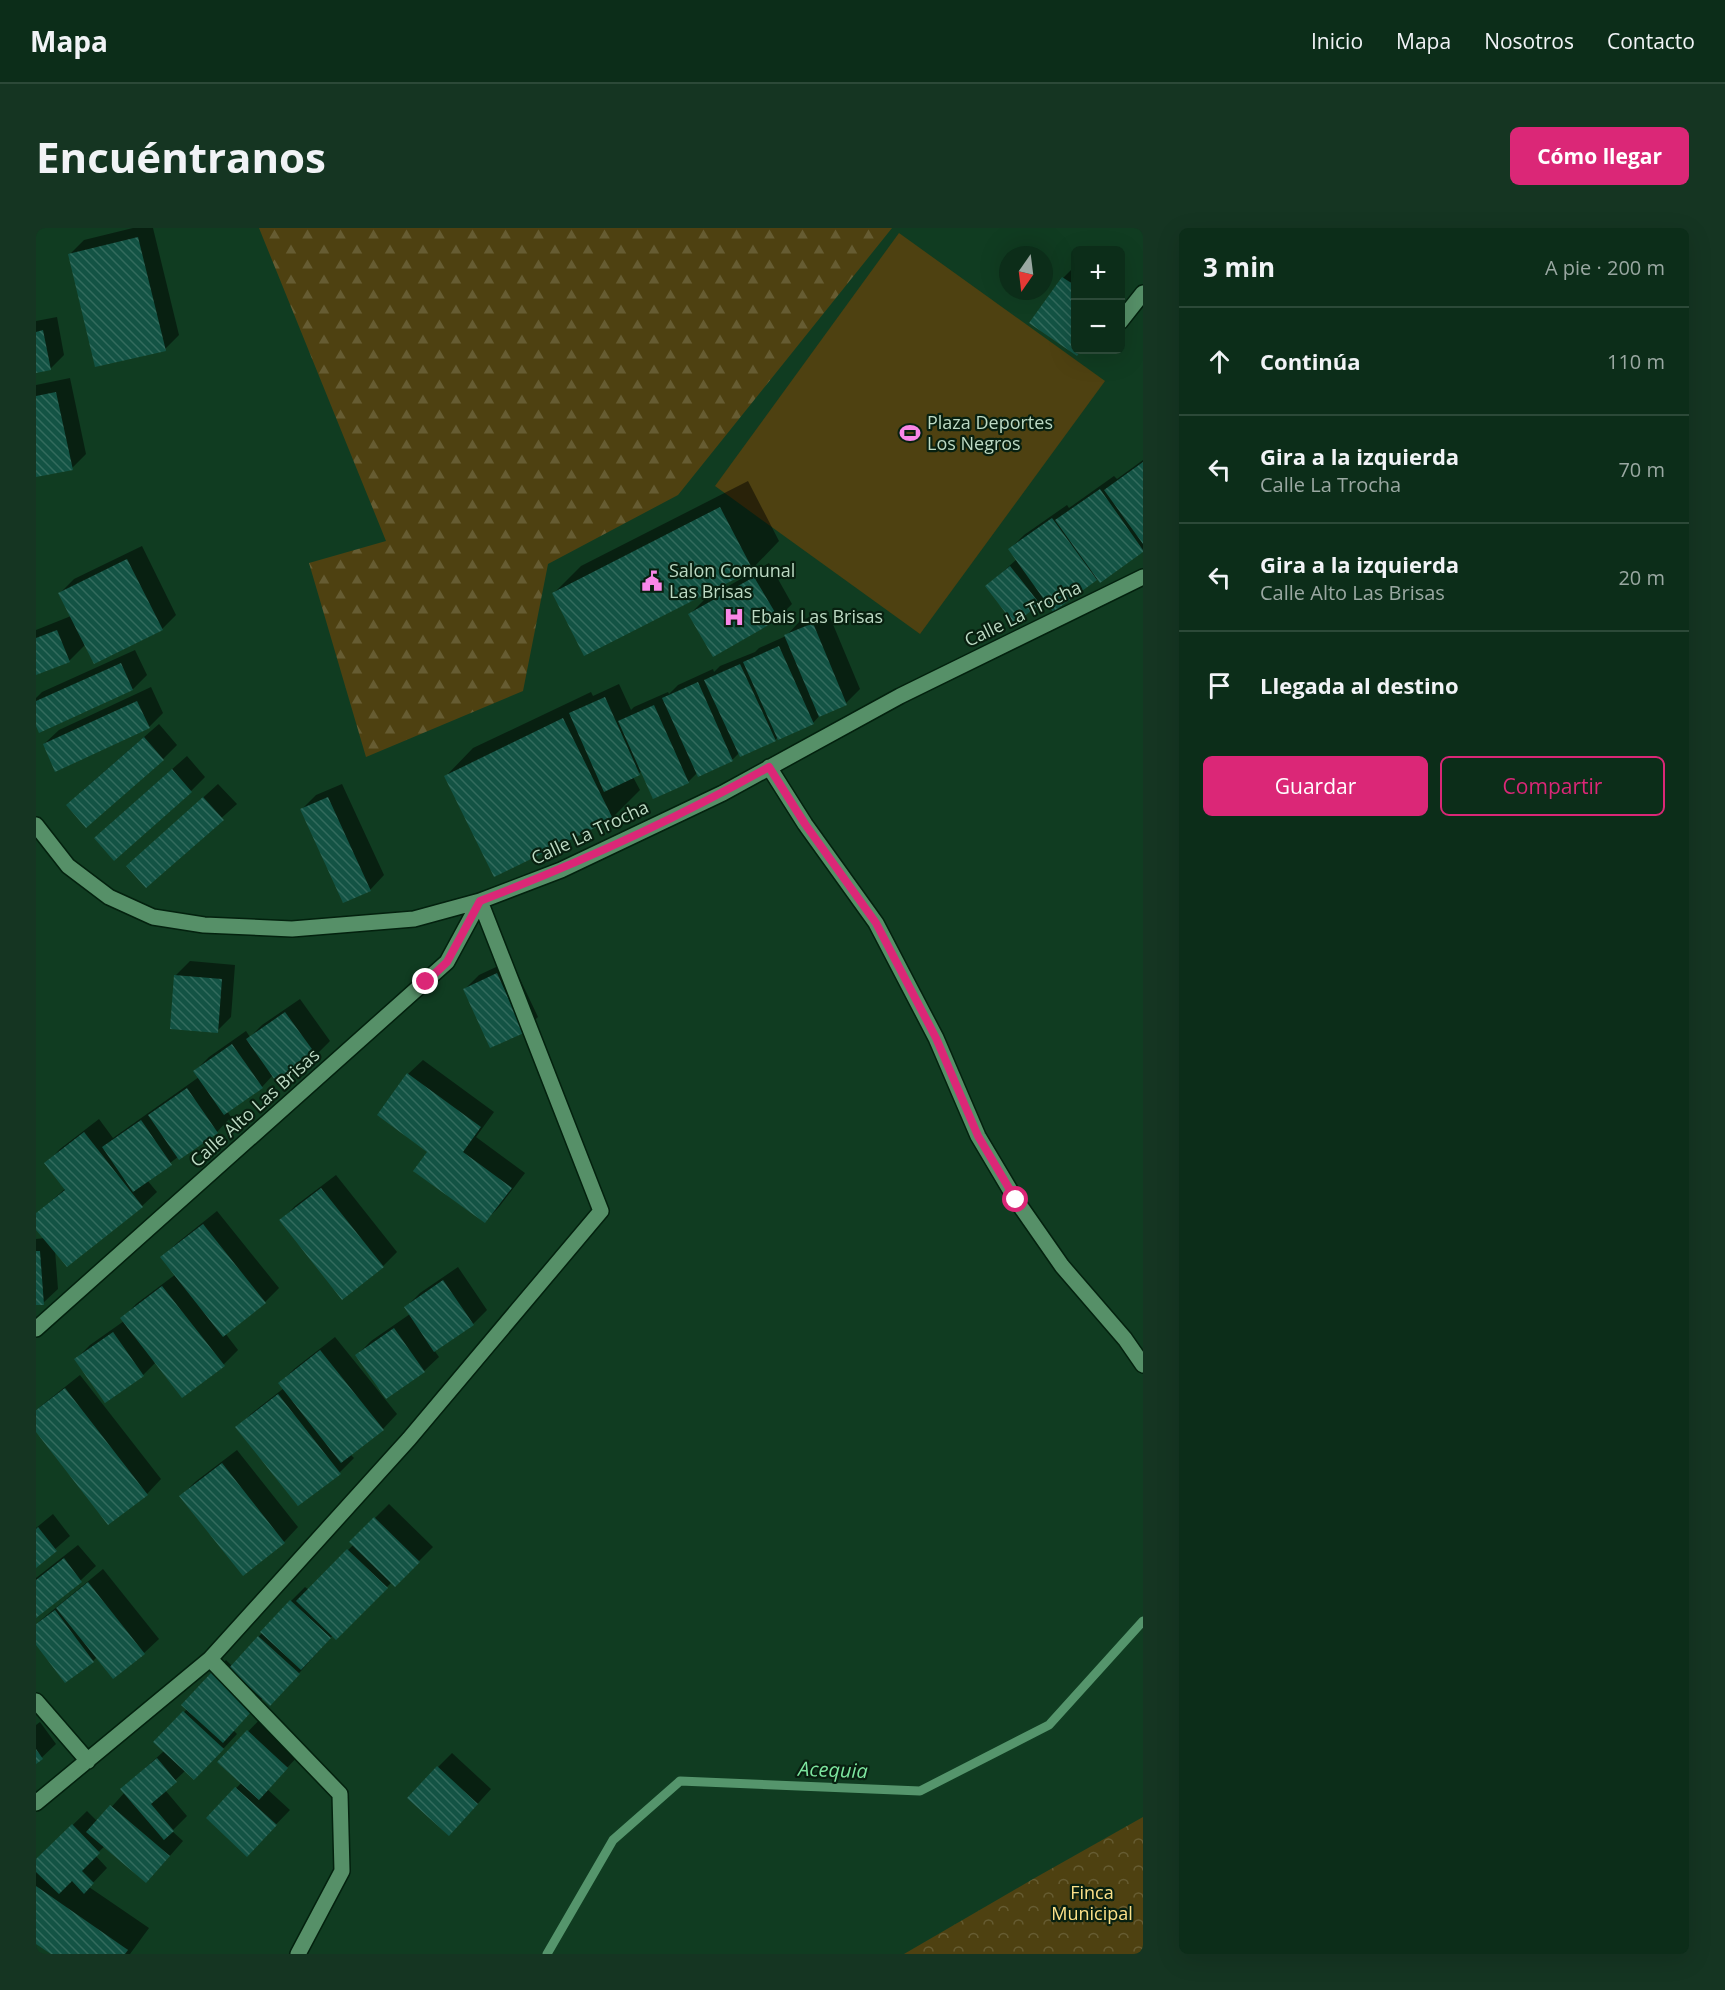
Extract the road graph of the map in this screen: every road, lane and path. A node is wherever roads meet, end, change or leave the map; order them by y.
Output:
1 (1143, 292) edge
2 (1125, 315) edge
3 (1143, 577) edge
4 (769, 767) junction
5 (36, 825) edge
6 (480, 901) junction
7 (36, 1329) edge
8 (1143, 1365) edge
9 (210, 1659) junction
10 (36, 1701) edge
11 (88, 1761) junction
12 (36, 1803) edge
13 (298, 1954) edge

1 - 2 street
3 - 4 street, Calle La Trocha
4 - 6 street, Calle La Trocha
4 - 8 street
5 - 6 street, Calle La Trocha
6 - 7 street, Calle Alto Las Brisas
6 - 9 street
9 - 11 street
9 - 13 street
10 - 11 street
11 - 12 street

